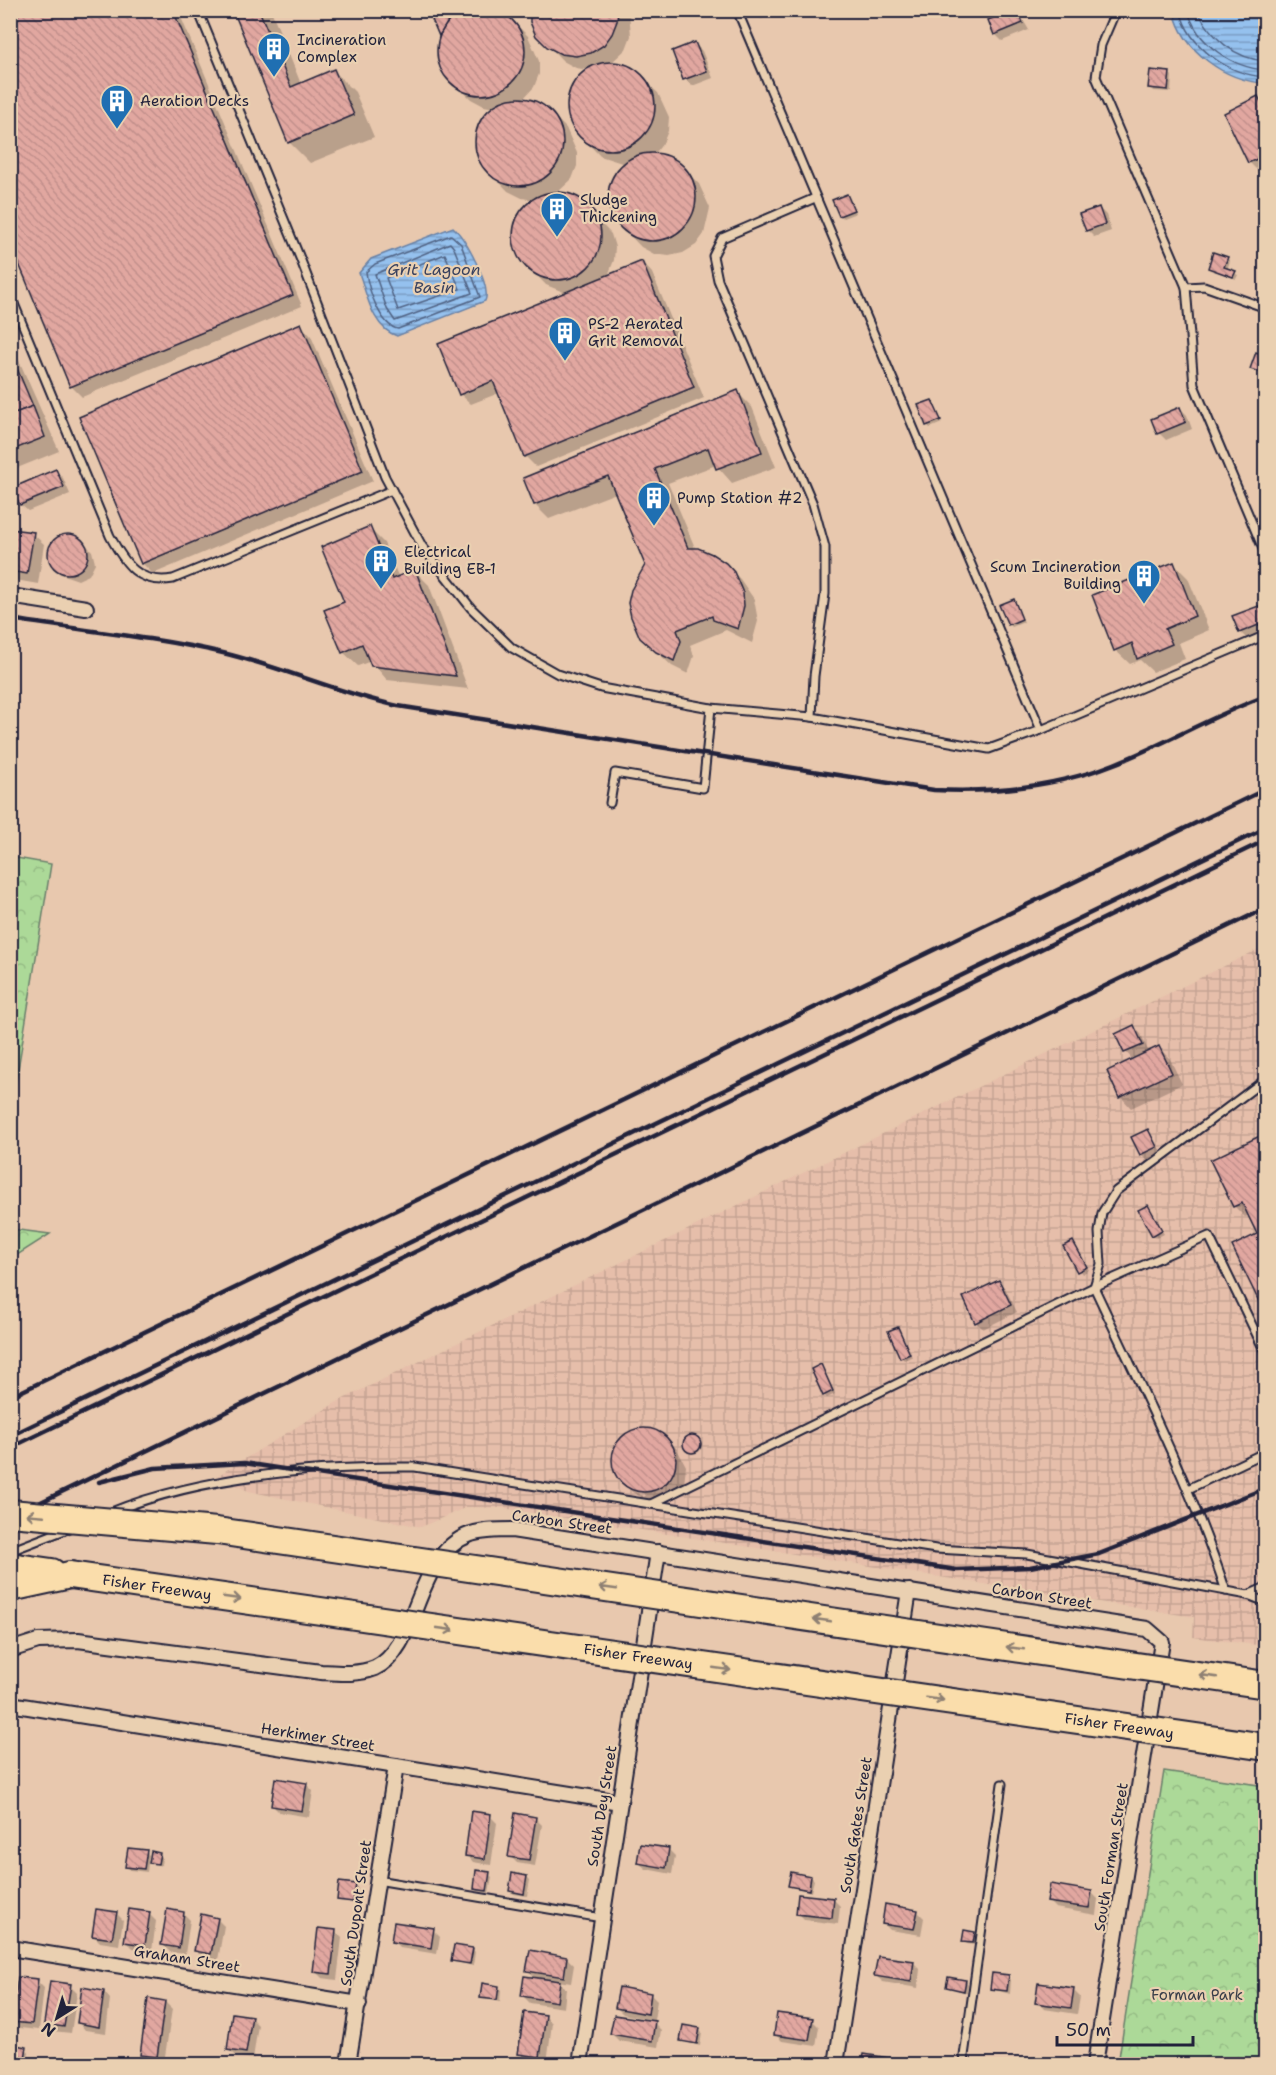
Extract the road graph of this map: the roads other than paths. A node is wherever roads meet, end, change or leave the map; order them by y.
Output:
1 (198, 10) edge
2 (737, 10) edge
3 (1116, 10) edge
4 (815, 198) junction
5 (1186, 287) junction
6 (10, 294) edge
7 (1266, 308) edge
8 (392, 490) junction
9 (1265, 553) edge
10 (10, 596) edge
11 (86, 608) dead end
12 (1266, 635) edge
13 (711, 708) junction
14 (812, 717) junction
15 (1041, 730) junction
16 (610, 803) dead end
17 (1266, 1079) edge
18 (1094, 1287) junction
19 (1266, 1354) edge
20 (1266, 1452) edge
21 (1188, 1489) junction
22 (651, 1504) junction
23 (10, 1513) edge
24 (10, 1551) edge
25 (658, 1552) junction
26 (10, 1566) edge
27 (70, 1575) junction
28 (1266, 1587) edge
29 (10, 1588) edge
30 (909, 1591) junction
31 (1226, 1591) junction
32 (1248, 1595) junction
33 (1266, 1602) edge
34 (10, 1650) edge
35 (1160, 1654) joint
36 (1266, 1685) edge
37 (10, 1704) edge
38 (1266, 1747) edge
39 (396, 1766) junction
40 (1002, 1784) dead end
41 (620, 1802) junction
42 (377, 1880) junction
43 (602, 1918) junction
44 (10, 1948) edge
45 (359, 2004) junction
46 (348, 2064) edge
47 (580, 2064) edge
48 (836, 2064) edge
49 (966, 2064) edge
50 (1095, 2064) edge

1 - 8 lane
2 - 4 lane
3 - 5 lane
4 - 14 lane
4 - 15 lane
5 - 7 lane
5 - 9 lane
6 - 8 lane
8 - 13 lane
10 - 11 street
12 - 15 lane
13 - 14 lane
13 - 16 lane
14 - 15 lane
17 - 18 lane
18 - 19 lane
18 - 21 lane
18 - 22 lane
20 - 21 lane
21 - 31 lane
22 - 24 lane
22 - 31 lane
36 -> 23 highway, bridge
25 - 30 street, Carbon Street
25 - 34 street, Carbon Street
25 - 41 street, South Dey Street
26 - 27 highway, Fisher Freeway
27 - 29 highway
27 -> 38 highway, Fisher Freeway, bridge
28 - 32 lane
30 - 35 street, Carbon Street
30 - 48 street, South Gates Street
31 - 32 lane
32 - 33 lane
35 - 50 street, South Forman Street
37 - 39 street, Herkimer Street
39 - 41 street, Herkimer Street
39 - 42 street, South Dupont Street
40 - 49 lane
41 - 43 street, South Dey Street
42 - 43 lane
42 - 45 street, South Dupont Street
43 - 47 street, South Dey Street
44 - 45 street, Graham Street
45 - 46 street, South Dupont Street

